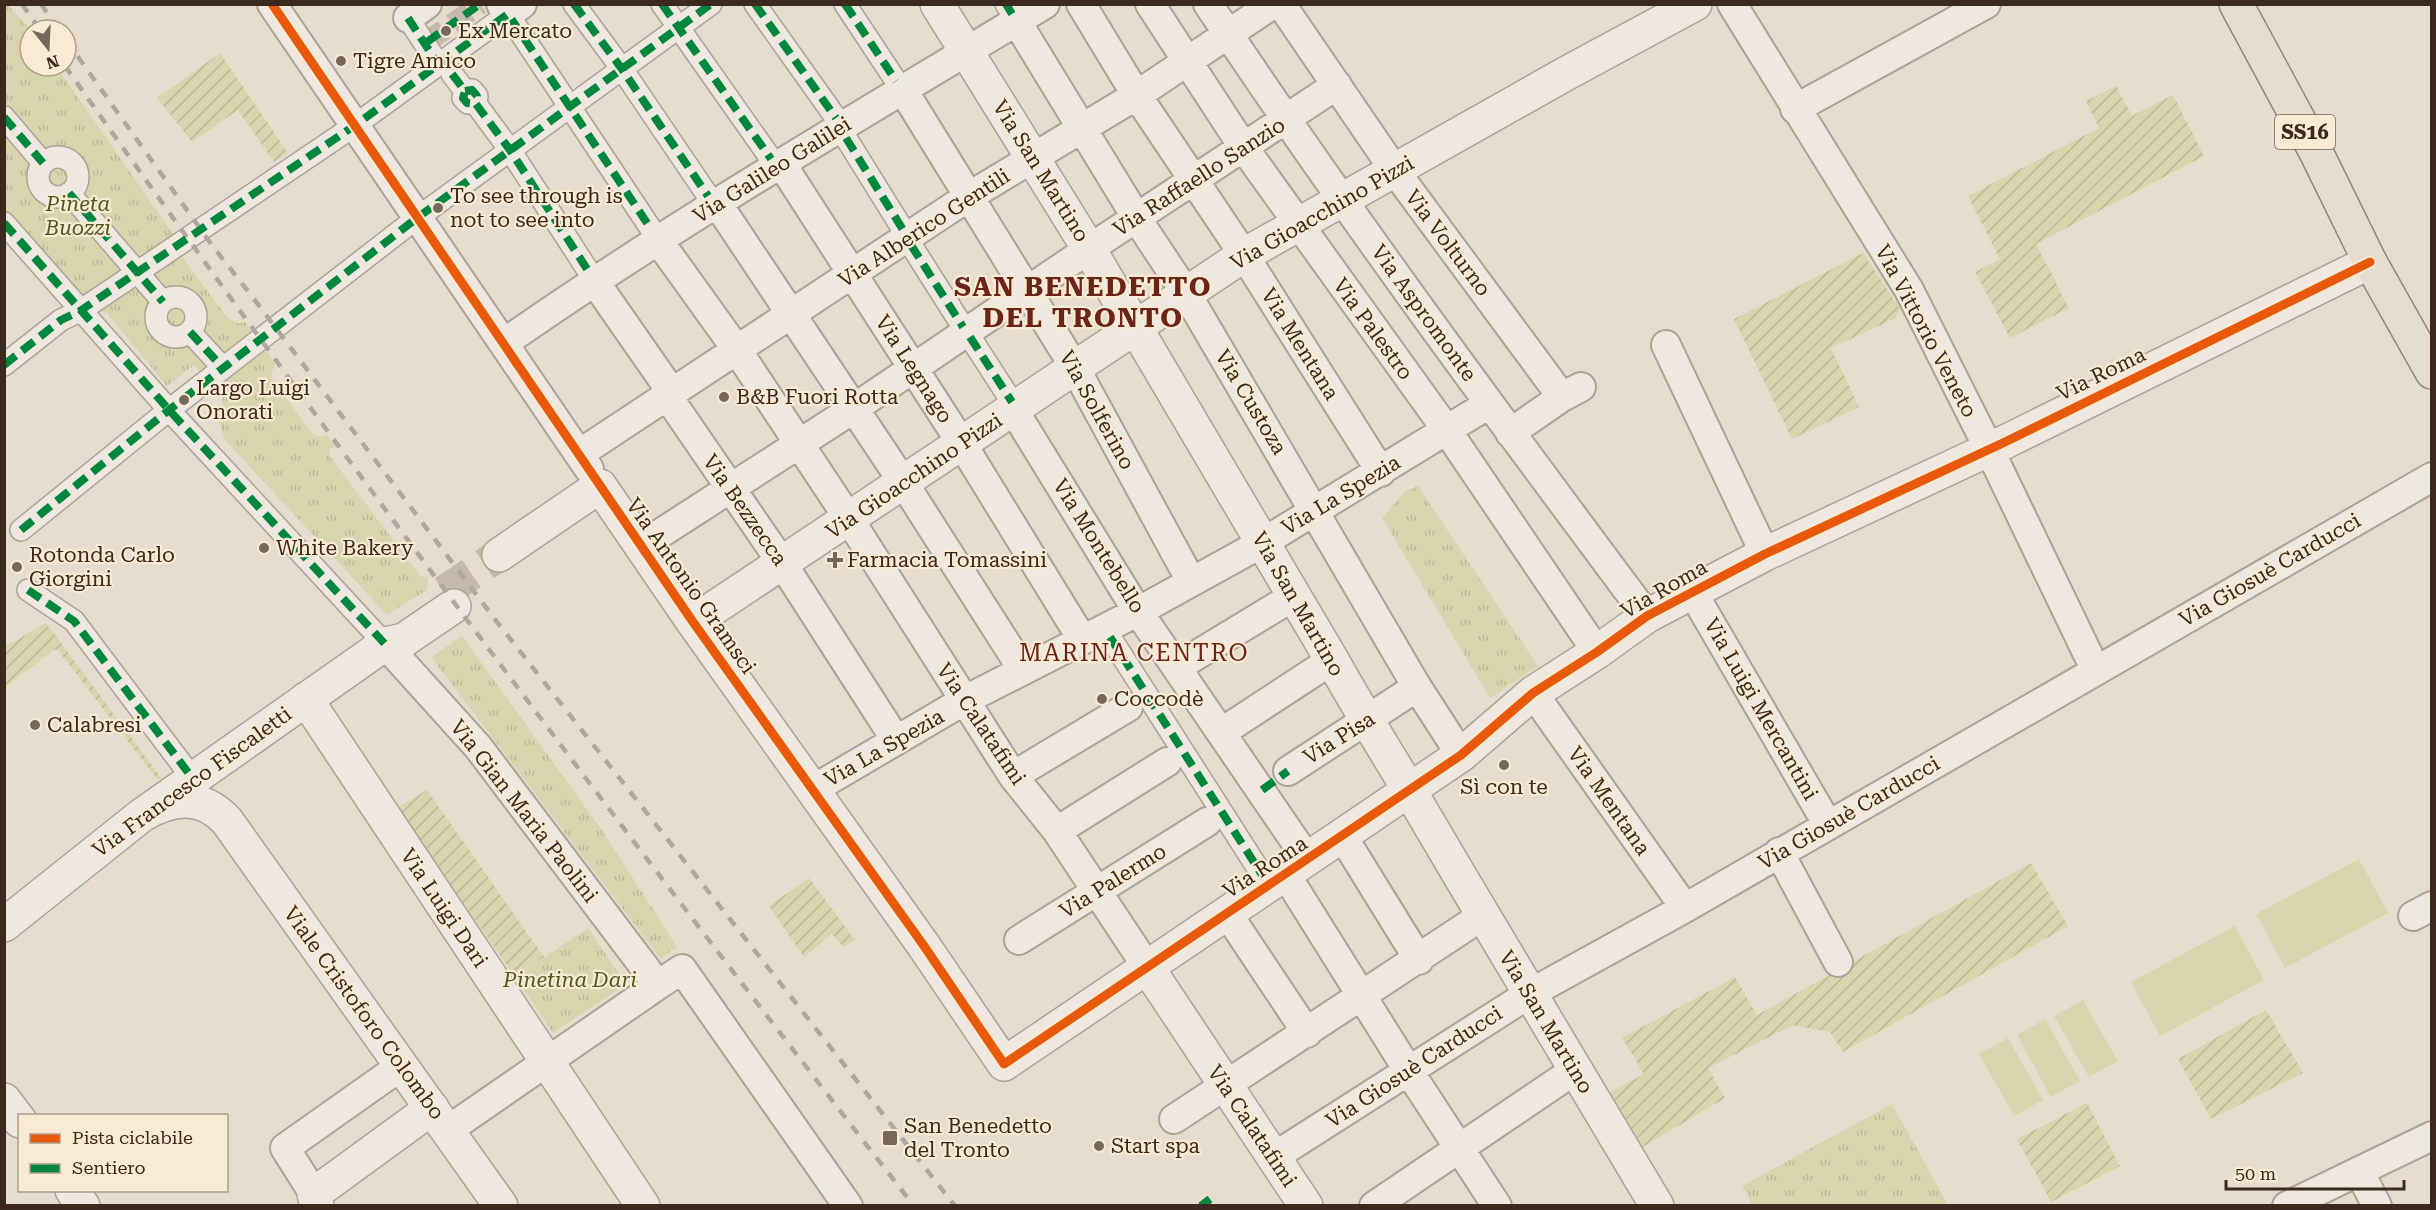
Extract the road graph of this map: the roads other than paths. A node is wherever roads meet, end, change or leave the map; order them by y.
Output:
1 (272, 4) edge
2 (574, 4) edge
3 (662, 4) edge
4 (711, 4) edge
5 (755, 4) edge
6 (845, 4) edge
7 (937, 4) edge
8 (1045, 4) edge
9 (1081, 4) edge
10 (1150, 4) edge
11 (1208, 4) edge
12 (1273, 4) edge
13 (1281, 4) edge
14 (1695, 4) edge
15 (1732, 4) edge
16 (1986, 4) edge
17 (2236, 4) edge
18 (510, 8) edge
19 (414, 9) edge
20 (1012, 13) edge
21 (679, 26) junction
22 (1228, 34) junction
23 (967, 51) junction
24 (1188, 63) junction
25 (622, 69) junction
26 (458, 83) junction
27 (900, 86) junction
28 (1337, 86) junction
29 (1137, 95) junction
30 (570, 107) junction
31 (1795, 109) junction
32 (4, 117) edge
33 (836, 118) dead end
34 (1287, 119) junction
35 (354, 126) junction
36 (1083, 127) junction
37 (846, 138) dead end
38 (1244, 148) junction
39 (510, 150) junction
40 (1032, 158) junction
41 (776, 161) junction
42 (43, 163) junction
43 (1395, 171) junction
44 (1195, 181) junction
45 (69, 193) junction
46 (968, 197) junction
47 (712, 200) junction
48 (1344, 201) junction
49 (417, 218) junction
50 (1137, 219) junction
51 (4, 223) edge
52 (1298, 225) junction
53 (655, 235) junction
54 (1089, 249) junction
55 (1244, 255) junction
56 (2370, 262) junction
57 (137, 272) junction
58 (854, 274) junction
59 (591, 276) junction
60 (1027, 292) junction
61 (1186, 293) junction
62 (163, 302) junction
63 (80, 311) junction
64 (791, 316) junction
65 (1135, 328) junction
66 (190, 332) junction
67 (504, 343) junction
68 (1666, 345) dead end
69 (737, 350) junction
70 (4, 365) edge
71 (223, 368) junction
72 (912, 368) junction
73 (1075, 368) junction
74 (2432, 372) edge
75 (668, 397) junction
76 (1489, 404) junction
77 (1013, 405) junction
78 (853, 409) junction
79 (169, 410) junction
80 (1446, 429) junction
81 (1510, 433) junction
82 (962, 444) junction
83 (798, 445) junction
84 (1989, 449) junction
85 (579, 454) junction
86 (1382, 472) junction
87 (2432, 477) edge
88 (903, 482) junction
89 (600, 486) junction
90 (730, 489) junction
91 (1315, 511) junction
92 (849, 519) junction
93 (21, 530) dead end
94 (1262, 543) junction
95 (641, 546) junction
96 (1765, 554) junction
97 (504, 562) tunnel mouth
98 (782, 563) junction
99 (1191, 581) junction
100 (28, 590) dead end
101 (1693, 592) junction
102 (1294, 596) junction
103 (449, 599) tunnel mouth
104 (1139, 611) junction
105 (1647, 616) junction
106 (693, 622) junction
107 (1096, 638) junction
108 (385, 644) junction
109 (1597, 652) junction
110 (1332, 660) junction
111 (1177, 667) junction
112 (1023, 670) junction
113 (2096, 670) junction
114 (1417, 687) junction
115 (1533, 693) junction
116 (306, 699) junction
117 (965, 700) junction
118 (1128, 707) dead end
119 (1366, 722) junction
120 (1222, 732) junction
121 (896, 740) junction
122 (1461, 755) junction
123 (226, 756) junction
124 (1167, 762) dead end
125 (1288, 771) joint
126 (1013, 776) junction
127 (193, 779) junction
128 (812, 790) junction
129 (1262, 790) junction
130 (1409, 790) junction
131 (142, 815) junction
132 (227, 821) junction
133 (1207, 822) dead end
134 (1828, 825) junction
135 (1057, 831) junction
136 (1343, 837) junction
137 (1779, 852) junction
138 (1286, 871) junction
139 (1096, 891) junction
140 (1685, 908) junction
141 (1227, 913) junction
142 (1482, 916) junction
143 (4, 925) edge
144 (1019, 940) dead end
145 (1419, 960) junction
146 (1838, 962) dead end
147 (1147, 967) junction
148 (658, 985) junction
149 (1528, 994) junction
150 (1363, 997) junction
151 (1307, 1033) junction
152 (546, 1062) junction
153 (1004, 1064) joint
154 (402, 1066) junction
155 (1408, 1070) junction
156 (1575, 1070) junction
157 (1225, 1086) junction
158 (4, 1100) edge
159 (18, 1118) edge
160 (440, 1119) junction
161 (1174, 1119) dead end
162 (2432, 1136) edge
163 (1459, 1148) junction
164 (1272, 1158) junction
165 (2360, 1171) junction
166 (73, 1192) edge
167 (316, 1200) edge
168 (83, 1206) edge
169 (501, 1206) edge
170 (643, 1206) edge
171 (848, 1206) edge
172 (1306, 1206) edge
173 (1374, 1206) edge
174 (1497, 1206) edge
175 (1657, 1206) edge
176 (2287, 1206) edge
177 (2377, 1206) edge

1 - 35 street, Via Antonio Gramsci
2 - 25 street
3 - 21 street, Via Legnago
4 - 21 street
5 - 33 street
6 - 27 street, Via Solferino
7 - 23 street, Via San Martino
8 - 20 street, Via Galileo Galilei
9 - 29 street, Via Mentana
10 - 24 street, Via Palestro
11 - 22 street, Via Aspromonte
12 - 22 street, Via Alberico Gentili
13 - 28 street, Via Volturno
14 - 43 street, Via Gioacchino Pizzi
15 - 31 street, Via Vittorio Veneto
16 - 31 street
17 - 56 main road, SS16
18 - 26 street
18 - 30 street, Via Calatafimi
19 - 26 street, Via Bezzecca
20 - 23 street, Via Galileo Galilei
20 - 36 street, Via Custoza
21 - 25 street
21 - 41 street, Via Legnago
22 - 24 street, Via Alberico Gentili
22 - 34 street, Via Aspromonte
23 - 27 street, Via Galileo Galilei
23 - 40 street, Via San Martino
24 - 29 street, Via Alberico Gentili
24 - 38 street, Via Palestro
25 - 30 street
25 - 47 street
26 - 35 street
26 - 39 street, Via Bezzecca
27 - 41 street, Via Galileo Galilei
27 - 46 street, Via Solferino
28 - 34 street, Via Raffaello Sanzio
28 - 43 street, Via Volturno
29 - 36 street, Via Alberico Gentili
29 - 44 street, Via Mentana
30 - 39 street
30 - 53 street, Via Calatafimi
31 - 84 street, Via Vittorio Veneto
32 - 42 street
34 - 38 street, Via Raffaello Sanzio
34 - 48 street, Via Aspromonte
35 - 49 street, Via Antonio Gramsci
35 - 57 street
36 - 40 street, Via Alberico Gentili
36 - 50 street, Via Custoza
37 - 77 street, Via Montebello
38 - 44 street, Via Raffaello Sanzio
38 - 52 street, Via Palestro
39 - 49 street
39 - 59 street, Via Bezzecca
40 - 46 street, Via Alberico Gentili
40 - 54 street, Via San Martino
41 - 47 street, Via Galileo Galilei
41 - 58 street, Via Legnago
42 - 45 street
42 - 45 street
43 - 48 street, Via Gioacchino Pizzi
43 - 81 street, Via Volturno
44 - 50 street, Via Raffaello Sanzio
44 - 55 street, Via Mentana
45 - 57 street
46 - 58 street, Via Alberico Gentili
46 - 60 street, Via Solferino
47 - 53 street, Via Galileo Galilei
47 - 64 street
48 - 52 street, Via Gioacchino Pizzi
48 - 76 street, Via Aspromonte
49 - 67 street, Via Antonio Gramsci
49 - 71 street
50 - 54 street, Via Raffaello Sanzio
50 - 61 street, Via Custoza
51 - 63 street, Via Gian Maria Paolini
52 - 55 street, Via Gioacchino Pizzi
52 - 80 street, Via Palestro
53 - 59 street, Via Galileo Galilei
53 - 69 street, Via Calatafimi
54 - 60 street, Via Raffaello Sanzio
54 - 65 street, Via San Martino
55 - 61 street, Via Gioacchino Pizzi
55 - 86 street, Via Mentana
56 - 74 main road, SS16
56 - 84 street, Via Roma
57 - 62 street
57 - 63 street
58 - 64 street, Via Alberico Gentili
58 - 72 street, Via Legnago
59 - 67 street, Via Galileo Galilei
59 - 75 street, Via Bezzecca
60 - 72 street, Via Raffaello Sanzio
60 - 73 street, Via Solferino
61 - 65 street, Via Gioacchino Pizzi
61 - 91 street, Via Custoza
62 - 66 street
62 - 66 street
63 - 70 street
63 - 79 street, Via Gian Maria Paolini
64 - 69 street, Via Alberico Gentili
64 - 78 street
65 - 73 street, Via Gioacchino Pizzi
65 - 94 street, Via San Martino
66 - 71 street
67 - 85 street, Via Antonio Gramsci
68 - 96 street
69 - 75 street, Via Alberico Gentili
69 - 83 street, Via Calatafimi
71 - 79 street
72 - 78 street, Via Raffaello Sanzio
72 - 82 street, Via Legnago
73 - 77 street, Via Gioacchino Pizzi
73 - 99 street, Via Solferino
75 - 85 street, Via Alberico Gentili
75 - 90 street, Via Bezzecca
76 - 80 street, Via La Spezia
76 - 81 street, Via Aspromonte
77 - 82 street, Via Gioacchino Pizzi
77 - 104 street, Via Montebello
78 - 83 street, Via Raffaello Sanzio
78 - 88 street
79 - 93 street
79 - 108 street, Via Gian Maria Paolini
80 - 86 street, Via La Spezia
80 - 109 street, Via Palestro
81 - 105 street, Via Aspromonte
82 - 88 street, Via Gioacchino Pizzi
82 - 107 street, Via Legnago
83 - 90 street, Via Raffaello Sanzio
83 - 92 street, Via Calatafimi
84 - 96 street, Via Roma
84 - 113 street, Via Vittorio Veneto
85 - 89 street, Via Antonio Gramsci
86 - 91 street, Via La Spezia
87 - 113 street, Via Giosuè Carducci
88 - 92 street, Via Gioacchino Pizzi
88 - 112 street
89 - 95 street, Via Antonio Gramsci
89 - 97 street
90 - 95 street, Via Raffaello Sanzio
90 - 98 street, Via Bezzecca
91 - 94 street, Via La Spezia
91 - 114 street, Via Custoza
92 - 98 street, Via Gioacchino Pizzi
92 - 117 street, Via Calatafimi
94 - 99 street, Via La Spezia
94 - 102 street, Via San Martino
95 - 106 street, Via Antonio Gramsci
96 - 101 street, Via Roma
98 - 106 street, Via Gioacchino Pizzi
98 - 121 street, Via Bezzecca
99 - 104 street, Via La Spezia
100 - 127 street
101 - 105 street, Via Roma
101 - 134 street, Via Luigi Mercantini
102 - 110 street, Via San Martino
102 - 111 street
103 - 108 street, Via Francesco Fiscaletti
104 - 107 street, Via La Spezia
104 - 111 street, Via Montebello
105 - 109 street, Via Roma
106 - 128 street, Via Antonio Gramsci
107 - 112 street, Via La Spezia
107 - 138 street
108 - 116 street, Via Francesco Fiscaletti
108 - 148 street, Via Gian Maria Paolini
109 - 115 street, Via Roma
110 - 119 street, Via San Martino
110 - 120 street
111 - 120 street, Via Montebello
112 - 117 street, Via La Spezia
113 - 134 street, Via Giosuè Carducci
114 - 119 street, Via Pisa
114 - 122 street, Via Custoza
115 - 122 street, Via Roma
115 - 140 street, Via Mentana
116 - 123 street, Via Francesco Fiscaletti
116 - 152 street, Via Luigi Dari
117 - 121 street, Via La Spezia
117 - 126 street, Via Calatafimi
118 - 126 street
119 - 125 street, Via Pisa
119 - 130 street, Via San Martino
120 - 129 street, Via Montebello
121 - 128 street, Via La Spezia
122 - 130 street, Via Roma
123 - 127 street, Via Francesco Fiscaletti
123 - 132 street, Viale Cristoforo Colombo
124 - 135 street
125 - 129 street, Via Pisa
126 - 135 street, Via Calatafimi
127 - 131 street, Via Francesco Fiscaletti
128 - 153 street, Via Antonio Gramsci
129 - 138 street, Via Montebello
130 - 136 street, Via Roma
130 - 142 street, Via San Martino
131 - 132 street, Viale Cristoforo Colombo
131 - 143 street, Via Francesco Fiscaletti
132 - 154 street, Viale Cristoforo Colombo
133 - 139 street, Via Palermo
134 - 137 street, Via Giosuè Carducci
135 - 139 street, Via Calatafimi
136 - 138 street, Via Roma
136 - 145 street
137 - 140 street, Via Giosuè Carducci
137 - 146 street
138 - 141 street, Via Roma
138 - 150 street, Via Montebello
139 - 144 street, Via Palermo
139 - 147 street, Via Calatafimi
140 - 149 street, Via Giosuè Carducci
141 - 147 street, Via Roma
141 - 151 street
142 - 145 street
142 - 149 street, Via San Martino
145 - 150 street
147 - 153 street, Via Roma
147 - 157 street, Via Calatafimi
148 - 152 street
148 - 171 street
149 - 155 street, Via Giosuè Carducci
149 - 156 street, Via San Martino
150 - 151 street
150 - 155 street, Via Montebello
151 - 157 street
152 - 160 street
152 - 170 street, Via Luigi Dari
154 - 160 street, Viale Cristoforo Colombo
154 - 167 street
155 - 163 street, Via Montebello
155 - 164 street, Via Giosuè Carducci
156 - 163 street
156 - 175 street, Via San Martino
157 - 161 street
157 - 164 street, Via Calatafimi
158 - 159 street
160 - 167 street
160 - 169 street, Viale Cristoforo Colombo
162 - 165 street
163 - 173 street
163 - 174 street, Via Montebello
164 - 172 street, Via Calatafimi
165 - 176 street
165 - 177 street
166 - 168 street

